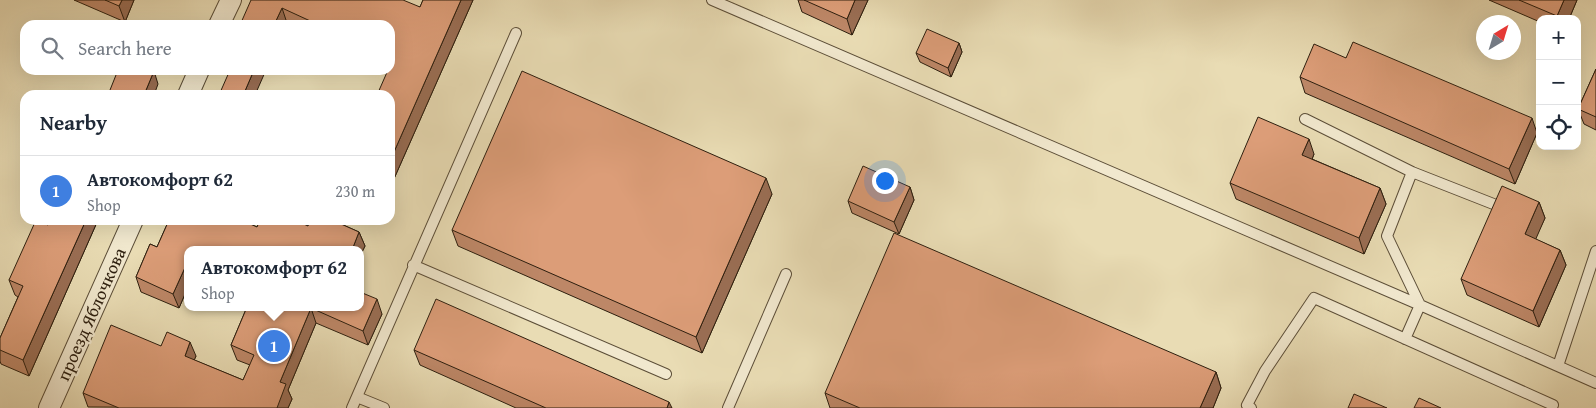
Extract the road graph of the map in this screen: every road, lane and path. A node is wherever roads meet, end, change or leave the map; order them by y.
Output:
1 (231, 0) edge
2 (712, 0) edge
3 (222, 20) edge
4 (516, 33) dead end
5 (197, 75) edge
6 (190, 90) edge
7 (1305, 119) dead end
8 (1412, 172) junction
9 (1496, 205) edge
10 (130, 225) edge
11 (1596, 251) edge
12 (414, 265) junction
13 (786, 274) dead end
14 (1420, 305) junction
15 (1405, 339) junction
16 (1558, 366) junction
17 (666, 374) dead end
18 (1596, 383) edge
19 (357, 397) junction
20 (1555, 407) edge
21 (49, 408) edge
22 (352, 408) edge
23 (384, 408) edge
24 (728, 408) edge
25 (1251, 408) edge

1 - 3 street
2 - 14 lane
4 - 12 lane
5 - 6 street
7 - 8 lane
8 - 9 lane
8 - 14 lane
10 - 21 street, проезд Яблочкова
11 - 16 lane
12 - 17 lane
12 - 19 lane
13 - 24 lane
14 - 15 lane
14 - 16 lane
15 - 20 lane
15 - 25 lane
16 - 18 lane
19 - 22 lane
19 - 23 lane

